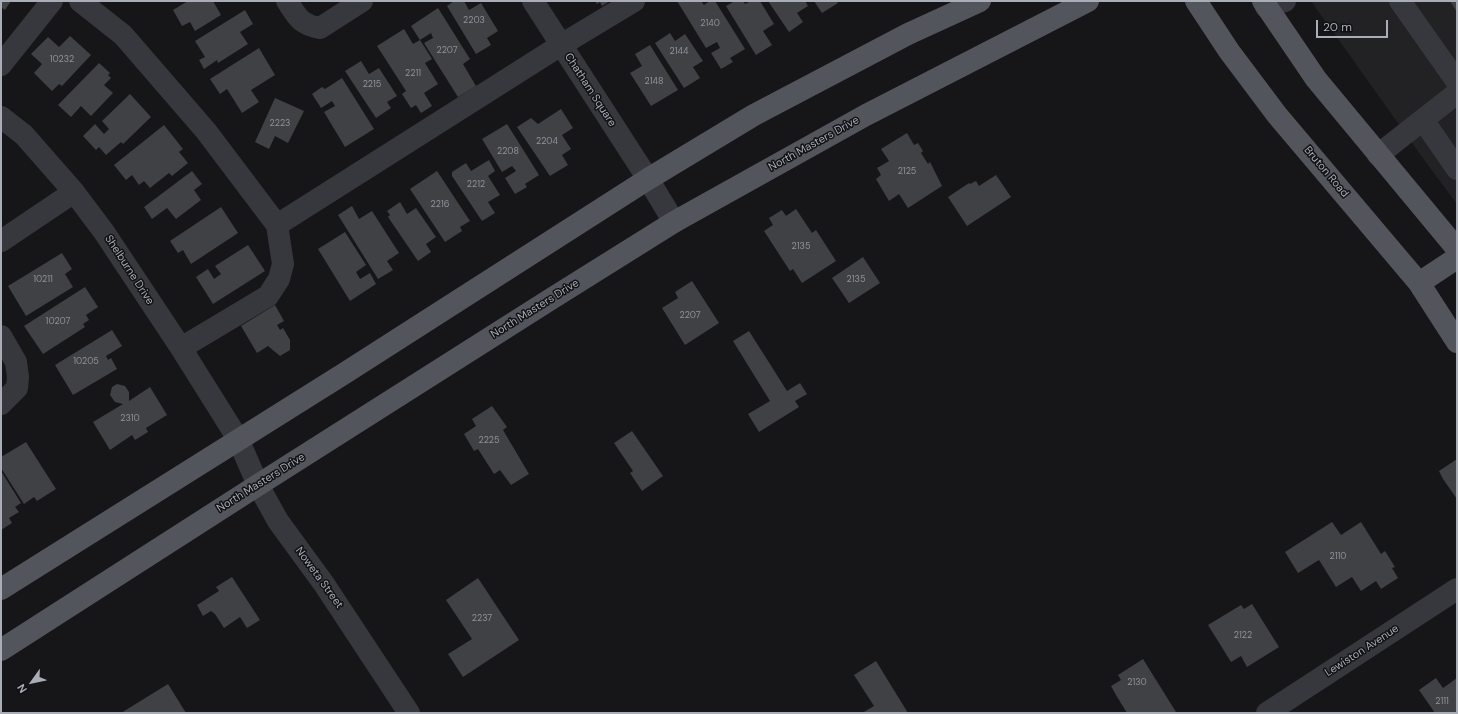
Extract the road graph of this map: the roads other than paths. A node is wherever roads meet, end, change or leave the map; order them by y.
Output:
1 (52, 1) edge
2 (80, 1) edge
3 (287, 1) edge
4 (361, 1) edge
5 (533, 1) edge
6 (634, 1) edge
7 (980, 1) edge
8 (1088, 1) edge
9 (1196, 1) edge
10 (1400, 1) edge
11 (1271, 3) edge
12 (561, 45) junction
13 (1, 65) edge
14 (1457, 82) edge
15 (1457, 93) edge
16 (1, 118) edge
17 (1423, 120) junction
18 (1378, 155) junction
19 (1457, 169) edge
20 (648, 179) junction
21 (74, 192) junction
22 (674, 222) junction
23 (277, 225) junction
24 (1, 241) edge
25 (1457, 249) edge
26 (1457, 258) edge
27 (1419, 283) junction
28 (1, 336) edge
29 (1457, 342) edge
30 (181, 348) junction
31 (1, 404) edge
32 (238, 439) junction
33 (258, 485) junction
34 (1, 589) edge
35 (1457, 589) edge
36 (1, 650) edge
37 (409, 713) edge
38 (1267, 713) edge

1 - 13 street
2 - 23 street
3 - 4 street
5 - 12 street, Chatham Square
6 - 12 street
7 - 20 main road
8 - 22 main road, North Masters Drive
9 - 27 main road, Bruton Road
10 - 14 street
11 - 18 main road
12 - 20 street, Chatham Square
12 - 23 street
15 - 17 street
16 - 21 street, Shelburne Drive
17 - 18 street
17 - 19 street
18 - 25 main road
20 - 22 street, Chatham Square
20 - 32 main road
21 - 24 street
21 - 30 street, Shelburne Drive
22 - 33 main road, North Masters Drive
23 - 30 street
26 - 27 main road
27 - 29 main road, Bruton Road
28 - 31 street
30 - 32 street, Shelburne Drive
32 - 33 street, Noweta Street
32 - 34 main road
33 - 36 main road, North Masters Drive
33 - 37 street, Noweta Street
35 - 38 street, Lewiston Avenue

